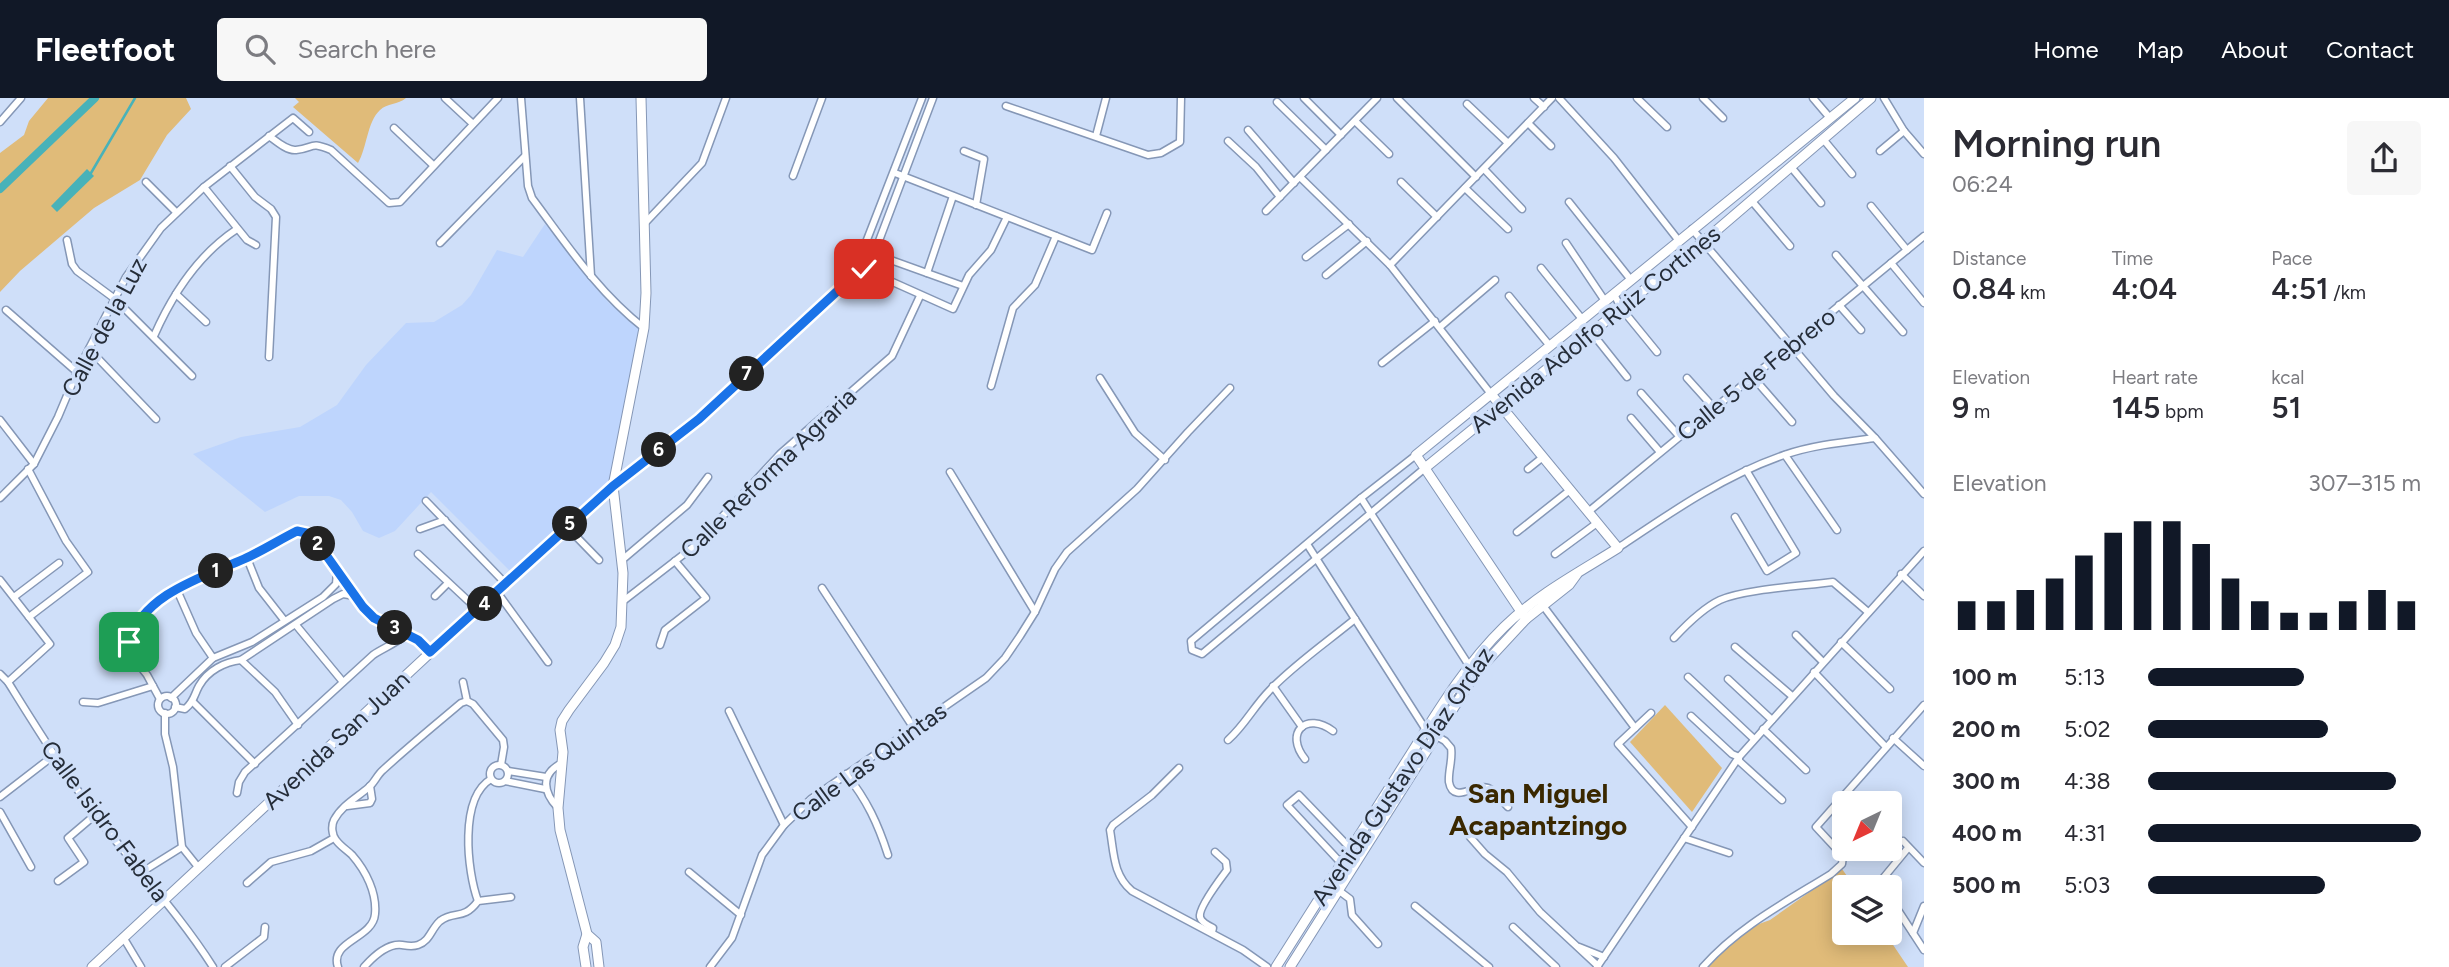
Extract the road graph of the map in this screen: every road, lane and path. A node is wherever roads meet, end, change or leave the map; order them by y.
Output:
1 (21, 98) edge
2 (445, 98) edge
3 (498, 98) edge
4 (521, 98) edge
5 (580, 98) edge
6 (641, 98) edge
7 (726, 98) edge
8 (822, 98) edge
9 (922, 98) edge
10 (933, 98) edge
11 (1106, 98) edge
12 (1181, 98) edge
13 (1304, 98) edge
14 (1397, 98) edge
15 (1534, 98) edge
16 (1552, 98) edge
17 (1559, 98) edge
18 (1637, 98) edge
19 (1703, 98) edge
20 (1813, 98) edge
21 (1884, 98) edge
22 (1373, 99) edge
23 (1863, 100) edge
24 (1277, 102) dead end
25 (1467, 104) dead end
26 (1006, 106) dead end
27 (1544, 107) junction
28 (1723, 118) dead end
29 (1830, 118) junction
30 (1355, 121) junction
31 (0, 122) edge
32 (1528, 123) junction
33 (473, 124) junction
34 (1667, 127) dead end
35 (394, 128) dead end
36 (1248, 130) dead end
37 (1904, 131) junction
38 (309, 132) dead end
39 (1341, 135) junction
40 (269, 136) junction
41 (1096, 136) junction
42 (1823, 139) junction
43 (1228, 141) dead end
44 (1508, 144) junction
45 (1551, 146) dead end
46 (1326, 150) junction
47 (964, 151) dead end
48 (1880, 151) dead end
49 (1389, 154) dead end
50 (1924, 154) edge
51 (525, 156) junction
52 (433, 165) junction
53 (230, 166) junction
54 (1791, 167) junction
55 (1486, 171) junction
56 (895, 173) junction
57 (1852, 174) dead end
58 (793, 176) dead end
59 (904, 177) junction
60 (1300, 177) junction
61 (1476, 177) junction
62 (146, 182) dead end
63 (1401, 182) dead end
64 (1294, 183) junction
65 (204, 187) junction
66 (1465, 188) junction
67 (953, 196) junction
68 (1280, 197) junction
69 (1751, 200) junction
70 (1569, 202) dead end
71 (1821, 203) dead end
72 (1724, 204) junction
73 (976, 205) junction
74 (1871, 206) dead end
75 (1522, 209) dead end
76 (1266, 211) dead end
77 (176, 212) junction
78 (1107, 213) dead end
79 (1733, 215) junction
80 (1437, 216) junction
81 (1007, 217) junction
82 (645, 223) junction
83 (1349, 224) junction
84 (237, 229) junction
85 (1508, 229) dead end
86 (1692, 229) junction
87 (1056, 236) junction
88 (1923, 239) edge
89 (67, 240) dead end
90 (1367, 241) junction
91 (1679, 241) junction
92 (1703, 242) junction
93 (440, 243) dead end
94 (1566, 243) dead end
95 (256, 245) dead end
96 (1790, 246) dead end
97 (863, 250) junction
98 (1907, 250) junction
99 (874, 254) junction
100 (1836, 255) dead end
101 (1306, 257) dead end
102 (856, 262) junction
103 (1891, 263) junction
104 (1390, 265) junction
105 (1541, 268) dead end
106 (864, 269) junction
107 (927, 273) junction
108 (1326, 275) dead end
109 (591, 278) junction
110 (1631, 279) junction
111 (1495, 280) dead end
112 (845, 284) junction
113 (1864, 285) junction
114 (963, 286) junction
115 (176, 294) junction
116 (1614, 294) junction
117 (920, 296) junction
118 (1509, 296) dead end
119 (115, 299) junction
120 (1605, 300) junction
121 (1924, 303) edge
122 (1839, 306) junction
123 (1622, 308) junction
124 (6, 310) dead end
125 (1582, 320) junction
126 (206, 322) dead end
127 (1438, 324) junction
128 (644, 328) junction
129 (1861, 330) dead end
130 (1903, 332) dead end
131 (1592, 333) junction
132 (154, 336) junction
133 (1790, 345) junction
134 (1550, 346) junction
135 (89, 349) junction
136 (1657, 352) dead end
137 (269, 357) dead end
138 (1382, 363) dead end
139 (77, 372) junction
140 (192, 376) dead end
141 (1752, 376) junction
142 (1627, 377) dead end
143 (1100, 378) dead end
144 (1687, 378) dead end
145 (990, 386) dead end
146 (1230, 388) dead end
147 (1641, 393) dead end
148 (1491, 394) junction
149 (1502, 407) junction
150 (1714, 408) junction
151 (1631, 418) dead end
152 (0, 419) edge
153 (156, 419) dead end
154 (1792, 422) dead end
155 (1679, 436) junction
156 (1874, 438) junction
157 (1660, 452) junction
158 (1416, 455) junction
159 (1785, 455) junction
160 (1543, 457) junction
161 (1165, 460) junction
162 (34, 464) junction
163 (1425, 468) junction
164 (1528, 468) dead end
165 (28, 469) junction
166 (1746, 470) junction
167 (950, 472) dead end
168 (708, 477) dead end
169 (613, 486) junction
170 (1570, 489) junction
171 (1924, 494) edge
172 (0, 498) edge
173 (1361, 498) junction
174 (426, 501) dead end
175 (1588, 512) junction
176 (1371, 513) junction
177 (1735, 517) dead end
178 (445, 520) junction
179 (1597, 523) junction
180 (567, 527) junction
181 (420, 530) dead end
182 (1837, 530) dead end
183 (1517, 532) dead end
184 (1307, 544) junction
185 (1618, 548) junction
186 (1924, 551) edge
187 (418, 554) dead end
188 (1555, 554) dead end
189 (247, 558) junction
190 (1317, 558) junction
191 (599, 560) dead end
192 (622, 560) junction
193 (675, 561) junction
194 (59, 563) dead end
195 (337, 572) junction
196 (1901, 575) junction
197 (0, 580) edge
198 (448, 583) junction
199 (506, 584) junction
200 (822, 588) dead end
201 (177, 590) junction
202 (497, 592) junction
203 (1250, 593) junction
204 (355, 596) junction
205 (435, 596) dead end
206 (1924, 596) edge
207 (14, 597) junction
208 (622, 602) junction
209 (1540, 602) junction
210 (1260, 606) junction
211 (478, 610) junction
212 (1035, 612) junction
213 (1868, 612) junction
214 (1524, 615) junction
215 (29, 617) junction
216 (1355, 619) junction
217 (284, 620) junction
218 (296, 625) junction
219 (392, 628) junction
220 (405, 635) junction
221 (1796, 635) dead end
222 (1674, 638) dead end
223 (1842, 642) junction
224 (391, 643) junction
225 (660, 645) dead end
226 (1735, 646) dead end
227 (430, 652) junction
228 (213, 658) junction
229 (241, 660) junction
230 (548, 662) dead end
231 (1824, 662) junction
232 (1472, 670) junction
233 (1814, 672) junction
234 (0, 674) edge
235 (1688, 677) dead end
236 (1728, 679) dead end
237 (8, 682) junction
238 (342, 682) junction
239 (463, 682) dead end
240 (153, 686) junction
241 (1273, 686) junction
242 (1890, 689) dead end
243 (1792, 696) junction
244 (171, 698) junction
245 (160, 699) junction
246 (467, 701) junction
247 (83, 702) dead end
248 (193, 702) junction
249 (1924, 705) edge
250 (175, 707) junction
251 (729, 711) dead end
252 (1917, 712) junction
253 (165, 713) junction
254 (1651, 713) dead end
255 (1691, 716) dead end
256 (1924, 718) edge
257 (1772, 720) junction
258 (298, 725) junction
259 (913, 727) junction
260 (1301, 727) junction
261 (1635, 728) junction
262 (1763, 729) junction
263 (1426, 730) junction
264 (1333, 731) dead end
265 (1436, 735) junction
266 (1754, 738) junction
267 (1893, 738) junction
268 (1228, 740) dead end
269 (1885, 746) junction
270 (53, 756) junction
271 (1739, 757) junction
272 (1305, 759) dead end
273 (562, 763) junction
274 (255, 764) junction
275 (501, 765) junction
276 (1924, 766) edge
277 (1179, 768) dead end
278 (1806, 770) dead end
279 (508, 771) junction
280 (846, 774) junction
281 (546, 777) junction
282 (491, 779) junction
283 (505, 782) junction
284 (370, 786) junction
285 (545, 789) junction
286 (1847, 791) edge
287 (236, 793) dead end
288 (0, 797) edge
289 (1782, 800) dead end
290 (346, 806) junction
291 (1508, 807) dead end
292 (558, 808) junction
293 (1832, 808) edge
294 (0, 812) edge
295 (95, 815) junction
296 (784, 825) junction
297 (1692, 827) junction
298 (1469, 837) dead end
299 (334, 838) junction
300 (1684, 838) junction
301 (1903, 841) dead end
302 (1832, 844) edge
303 (182, 847) junction
304 (1350, 848) junction
305 (1908, 848) junction
306 (1215, 852) dead end
307 (1729, 853) dead end
308 (888, 855) dead end
309 (1842, 861) edge
310 (1341, 863) junction
311 (1924, 863) edge
312 (31, 867) dead end
313 (198, 867) junction
314 (142, 872) junction
315 (689, 872) dead end
316 (1886, 875) edge
317 (58, 881) dead end
318 (247, 883) dead end
319 (1338, 890) junction
320 (511, 897) dead end
321 (164, 900) junction
322 (478, 901) junction
323 (1415, 906) dead end
324 (1924, 906) edge
325 (741, 915) junction
326 (1902, 916) edge
327 (1302, 925) junction
328 (265, 927) dead end
329 (1513, 927) dead end
330 (1212, 932) junction
331 (1312, 932) junction
332 (1913, 933) junction
333 (587, 934) junction
334 (123, 937) junction
335 (1378, 944) dead end
336 (1577, 946) junction
337 (1924, 950) edge
338 (1604, 957) junction
339 (1597, 966) edge
340 (92, 967) edge
341 (141, 967) edge
342 (213, 967) edge
343 (225, 967) edge
344 (338, 967) edge
345 (364, 967) edge
346 (586, 967) edge
347 (600, 967) edge
348 (710, 967) edge
349 (1267, 967) edge
350 (1276, 967) edge
351 (1290, 967) edge
352 (1489, 967) edge
353 (1556, 967) edge
354 (1703, 967) edge

1 - 31 street
2 - 33 street
3 - 33 street
4 - 51 street
5 - 109 street
6 - 82 street
7 - 82 street
8 - 58 street
9 - 56 street
10 - 59 street
11 - 41 street
12 - 41 street
13 - 39 street
14 - 61 street
15 - 27 street
16 - 27 street
17 - 91 street
18 - 34 street
19 - 28 street
20 - 29 street
21 - 37 street
22 - 30 street
23 - 29 street, Avenida Adolfo Ruiz Cortines
23 - 42 street, Avenida Adolfo Ruiz Cortines
24 - 46 street
25 - 44 street
26 - 41 street
27 - 32 street
29 - 72 street, Avenida Adolfo Ruiz Cortines
30 - 39 street
30 - 49 street
32 - 44 street
32 - 45 street
33 - 52 street
35 - 52 street
36 - 64 street
37 - 48 street
37 - 50 street
38 - 40 street, Calle de la Luz
39 - 46 street
40 - 52 street
40 - 53 street, Calle de la Luz
42 - 54 street, Avenida Adolfo Ruiz Cortines
42 - 57 street
43 - 68 street
44 - 55 street
46 - 60 street
47 - 73 street
51 - 93 street
51 - 109 street
53 - 65 street, Calle de la Luz
53 - 137 street
54 - 69 street, Avenida Adolfo Ruiz Cortines
54 - 71 street
55 - 61 street
55 - 75 street
56 - 59 street
56 - 97 street
59 - 67 street
59 - 99 street
60 - 64 street
60 - 83 street
61 - 66 street
62 - 77 street
63 - 80 street
64 - 68 street
65 - 77 street, Calle de la Luz
65 - 84 street
66 - 80 street
66 - 85 street
67 - 73 street
67 - 107 street
68 - 76 street
69 - 79 street, Avenida Adolfo Ruiz Cortines
69 - 96 street
70 - 110 street
72 - 79 street
72 - 86 street, Avenida Adolfo Ruiz Cortines
73 - 81 street
74 - 98 street
77 - 119 street, Calle de la Luz
78 - 87 street
79 - 92 street, Avenida Adolfo Ruiz Cortines
80 - 104 street
81 - 87 street
81 - 114 street
82 - 128 street
83 - 90 street
83 - 101 street
84 - 95 street
84 - 115 street
86 - 91 street, Avenida Adolfo Ruiz Cortines
86 - 92 street
87 - 145 street
88 - 98 street, Calle 5 de Febrero
89 - 119 street
90 - 104 street
90 - 108 street
91 - 110 street, Avenida Adolfo Ruiz Cortines
92 - 123 street, Avenida Adolfo Ruiz Cortines
92 - 133 street
94 - 120 street
97 - 99 street
97 - 102 street
98 - 103 street, Calle 5 de Febrero
99 - 106 street
99 - 107 street
100 - 113 street
102 - 106 street
102 - 112 street
103 - 113 street, Calle 5 de Febrero
103 - 121 street
104 - 127 street
105 - 125 street
106 - 112 street
106 - 117 street
107 - 114 street
109 - 128 street
110 - 116 street, Avenida Adolfo Ruiz Cortines
111 - 127 street
112 - 169 street
113 - 122 street, Calle 5 de Febrero
113 - 130 street
114 - 117 street
115 - 126 street
115 - 132 street
116 - 120 street, Avenida Adolfo Ruiz Cortines
116 - 123 street
117 - 193 street, Calle Reforma Agraria
118 - 134 street
119 - 132 street
119 - 135 street, Calle de la Luz
120 - 125 street, Avenida Adolfo Ruiz Cortines
122 - 129 street
122 - 133 street, Calle 5 de Febrero
123 - 131 street, Avenida Adolfo Ruiz Cortines
123 - 136 street
124 - 139 street
125 - 134 street, Avenida Adolfo Ruiz Cortines
127 - 138 street
127 - 148 street
128 - 169 street
131 - 142 street
131 - 149 street, Avenida Adolfo Ruiz Cortines
132 - 140 street
133 - 141 street, Calle 5 de Febrero
133 - 156 street
134 - 148 street, Avenida Adolfo Ruiz Cortines
135 - 139 street, Calle de la Luz
135 - 153 street
139 - 162 street, Calle de la Luz
141 - 150 street, Calle 5 de Febrero
141 - 154 street
143 - 161 street
144 - 150 street
146 - 161 street, Calle Las Quintas
147 - 155 street
148 - 149 street
148 - 158 street, Avenida Adolfo Ruiz Cortines
149 - 160 street
149 - 163 street, Avenida Adolfo Ruiz Cortines
150 - 155 street, Calle 5 de Febrero
151 - 157 street
152 - 162 street
155 - 157 street, Calle 5 de Febrero
156 - 159 street, Avenida Gustavo Díaz Ordaz
156 - 171 street
157 - 175 street, Calle 5 de Febrero
158 - 163 street
158 - 173 street, Avenida Adolfo Ruiz Cortines
159 - 166 street, Avenida Gustavo Díaz Ordaz
159 - 182 street
160 - 164 street
160 - 170 street
161 - 212 street, Calle Las Quintas
162 - 165 street, Calle de la Luz
163 - 176 street, Avenida Adolfo Ruiz Cortines
163 - 214 street
165 - 172 street, Calle de la Luz
165 - 215 street
166 - 177 street
166 - 185 street, Avenida Gustavo Díaz Ordaz
167 - 212 street
168 - 192 street
169 - 180 street, Avenida San Juan
169 - 192 street
170 - 175 street
170 - 183 street
173 - 176 street
173 - 184 street, Avenida Adolfo Ruiz Cortines
174 - 178 street
175 - 179 street
176 - 190 street, Avenida Adolfo Ruiz Cortines
176 - 232 street
178 - 181 street
178 - 199 street
179 - 185 street
179 - 188 street
180 - 191 street
180 - 199 street, Avenida San Juan
184 - 190 street
184 - 203 street, Avenida Adolfo Ruiz Cortines
185 - 209 street, Avenida Gustavo Díaz Ordaz
186 - 196 street
187 - 198 street
189 - 195 street
189 - 201 street
189 - 217 street
190 - 210 street, Avenida Adolfo Ruiz Cortines
190 - 216 street
192 - 208 street
193 - 208 street, Calle Reforma Agraria
193 - 225 street
194 - 207 street
195 - 204 street
195 - 217 street
196 - 206 street
196 - 213 street
197 - 207 street
198 - 205 street
198 - 211 street
199 - 202 street, Avenida San Juan
200 - 259 street
201 - 228 street
201 - 240 street
202 - 211 street, Avenida San Juan
202 - 230 street
203 - 210 street
203 - 210 street, Avenida Adolfo Ruiz Cortines
204 - 218 street
204 - 219 street
207 - 215 street
208 - 273 street
209 - 214 street, Avenida Gustavo Díaz Ordaz
209 - 261 street
211 - 227 street, Avenida San Juan
212 - 259 street, Calle Las Quintas
213 - 222 street
213 - 223 street
214 - 232 street, Avenida Gustavo Díaz Ordaz
215 - 237 street
216 - 241 street
216 - 263 street
217 - 228 street
218 - 229 street
218 - 238 street
219 - 220 street
219 - 224 street
220 - 224 street
220 - 227 street
221 - 231 street
223 - 231 street
223 - 242 street
224 - 238 street
226 - 243 street
227 - 313 street, Avenida San Juan
228 - 244 street
229 - 248 street
229 - 258 street
231 - 233 street
232 - 263 street, Avenida Gustavo Díaz Ordaz
232 - 265 street, Avenida Gustavo Díaz Ordaz
233 - 243 street
233 - 269 street
234 - 237 street, Calle Isidro Fabela
235 - 266 street
236 - 257 street
237 - 270 street, Calle Isidro Fabela
238 - 258 street
239 - 246 street
240 - 245 street
240 - 247 street
241 - 260 street
241 - 268 street
243 - 257 street
244 - 245 street
244 - 250 street
245 - 253 street
246 - 275 street
246 - 284 street
248 - 250 street
248 - 274 street
249 - 252 street
250 - 253 street
251 - 296 street
252 - 256 street
252 - 267 street
253 - 303 street
254 - 261 street
255 - 271 street
257 - 262 street
258 - 274 street
259 - 280 street, Calle Las Quintas
260 - 264 street
260 - 272 street
261 - 297 street
262 - 266 street
262 - 278 street
263 - 265 street
263 - 304 street, Avenida Gustavo Díaz Ordaz
265 - 291 street
265 - 319 street, Avenida Gustavo Díaz Ordaz
266 - 271 street
267 - 269 street
267 - 276 street
269 - 286 street
270 - 288 street
270 - 295 street, Calle Isidro Fabela
271 - 289 street
271 - 297 street
273 - 281 street
273 - 292 street
274 - 287 street
275 - 279 street
275 - 282 street
277 - 330 street
279 - 281 street
279 - 283 street
280 - 296 street, Calle Las Quintas
280 - 308 street
281 - 285 street
282 - 283 street
282 - 322 street
283 - 285 street
284 - 290 street
284 - 290 street
285 - 292 street
290 - 299 street
292 - 333 street
293 - 302 street
294 - 312 street
295 - 314 street, Calle Isidro Fabela
295 - 317 street
296 - 325 street, Calle Las Quintas
297 - 300 street
298 - 336 street
299 - 318 street
299 - 344 street
300 - 307 street
300 - 338 street
301 - 305 street
303 - 313 street
303 - 314 street
304 - 310 street, Avenida Gustavo Díaz Ordaz
304 - 310 street
305 - 311 street
305 - 316 street
306 - 330 street
309 - 354 street
310 - 327 street, Avenida Gustavo Díaz Ordaz
313 - 321 street, Avenida San Juan
314 - 321 street, Calle Isidro Fabela
315 - 325 street
319 - 331 street, Avenida Gustavo Díaz Ordaz
319 - 335 street
320 - 322 street
321 - 334 street, Avenida San Juan
321 - 342 street, Calle Isidro Fabela
322 - 345 street
323 - 352 street
324 - 332 street
325 - 348 street, Calle Las Quintas
326 - 332 street
327 - 331 street
327 - 350 street, Avenida Gustavo Díaz Ordaz
328 - 343 street
329 - 353 street
330 - 349 street
331 - 351 street, Avenida Gustavo Díaz Ordaz
332 - 337 street
333 - 346 street
333 - 347 street
334 - 340 street, Avenida San Juan
334 - 341 street
336 - 338 street
336 - 339 street
338 - 339 street

